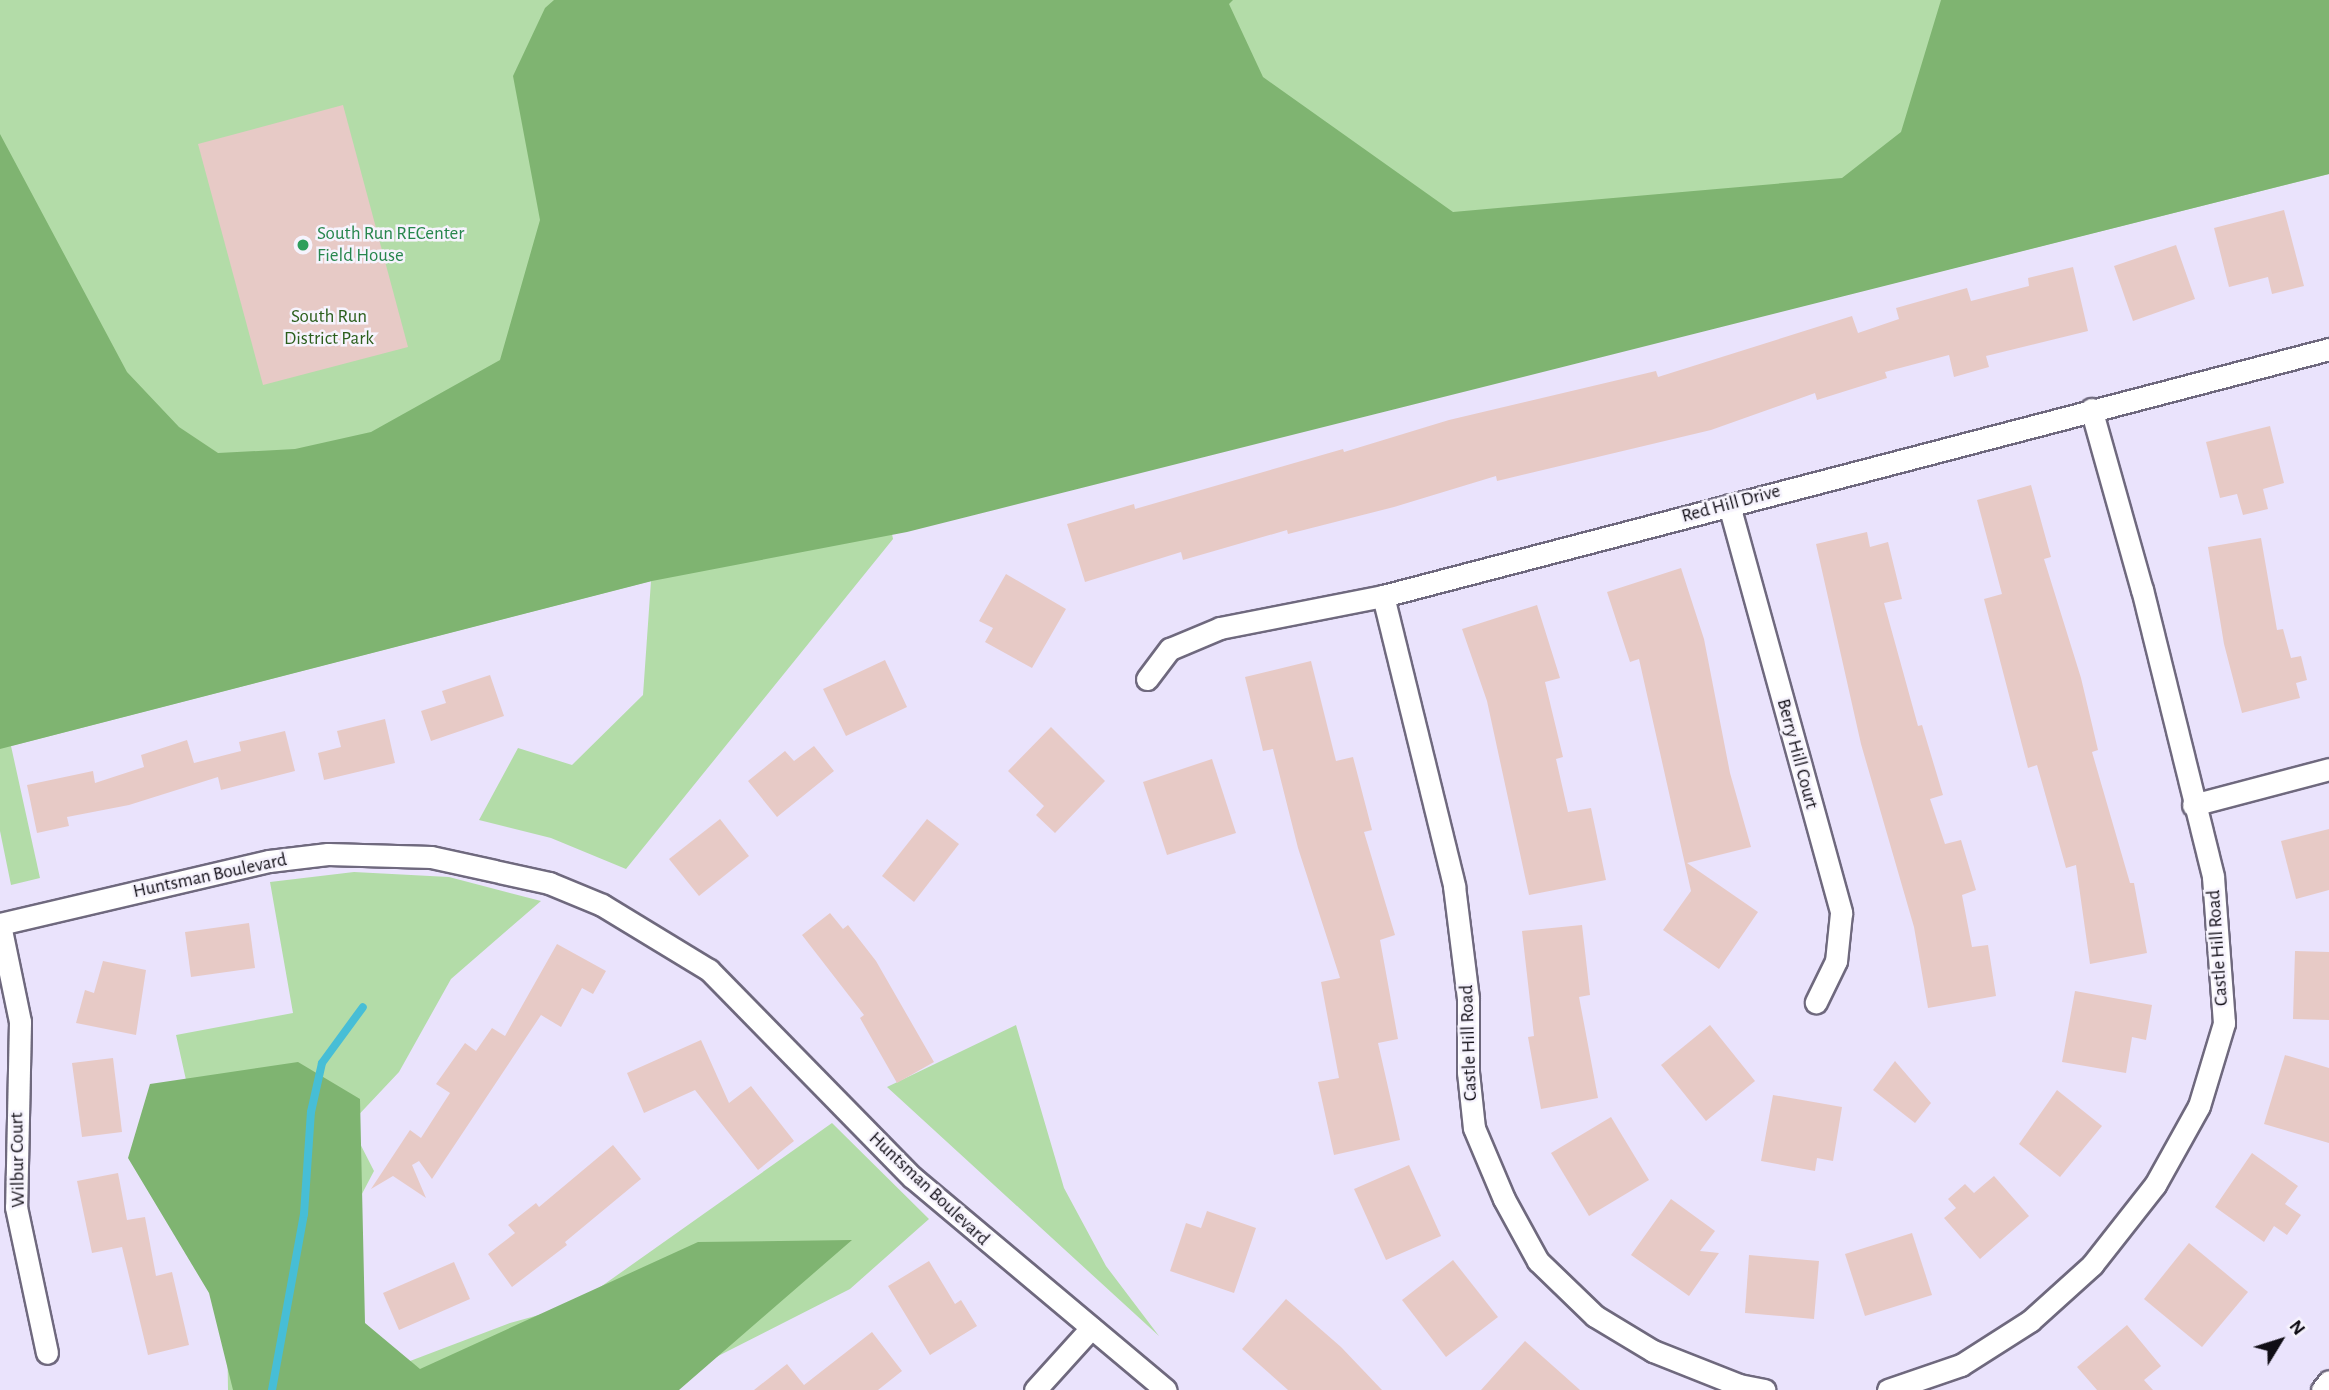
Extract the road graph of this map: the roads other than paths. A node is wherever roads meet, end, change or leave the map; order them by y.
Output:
1 (2329, 349) edge
2 (2091, 409) junction
3 (1729, 505) junction
4 (1383, 596) junction
5 (1147, 679) dead end
6 (2329, 769) edge
7 (2193, 805) junction
8 (0, 925) edge
9 (1816, 1002) dead end
10 (1091, 1328) junction
11 (47, 1353) dead end
12 (2329, 1381) edge
13 (1035, 1390) edge
14 (1166, 1390) edge
15 (1765, 1390) edge
16 (1888, 1390) edge
17 (2322, 1390) edge

1 - 2 street, Red Hill Drive
2 - 3 street, Red Hill Drive
2 - 7 street, Castle Hill Road
3 - 4 street, Red Hill Drive
3 - 9 street, Berry Hill Court
4 - 5 street, Red Hill Drive
4 - 15 street, Castle Hill Road
6 - 7 street
7 - 16 street, Castle Hill Road
8 - 10 street, Huntsman Boulevard
8 - 11 street, Wilbur Court
10 - 13 street
10 - 14 street, Huntsman Boulevard
12 - 17 street

